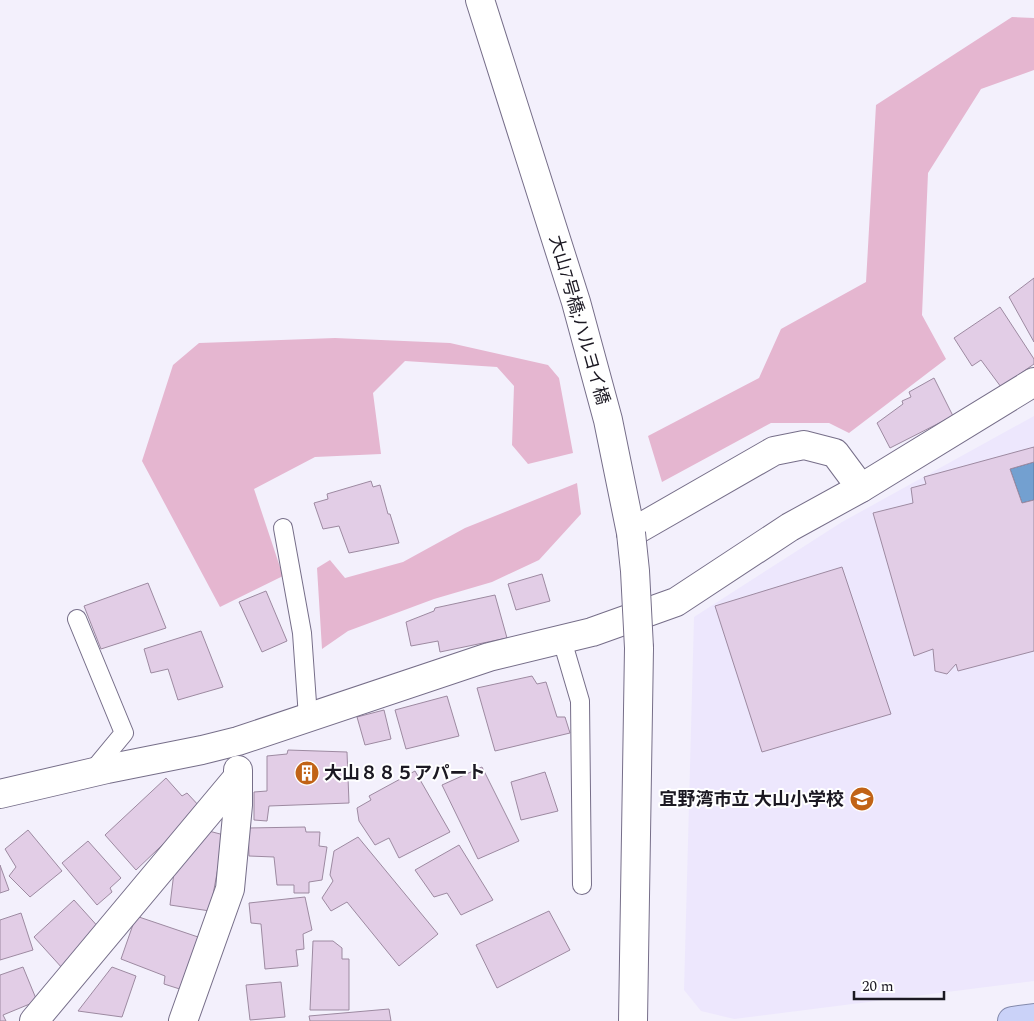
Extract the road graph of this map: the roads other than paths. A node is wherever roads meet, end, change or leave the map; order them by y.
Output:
1 (480, 0) edge
2 (1034, 382) edge
3 (860, 488) junction
4 (283, 528) dead end
5 (631, 533) junction
6 (77, 619) dead end
7 (562, 640) junction
8 (308, 717) junction
9 (238, 741) junction
10 (91, 773) junction
11 (238, 777) junction
12 (0, 794) edge
13 (582, 886) dead end
14 (1034, 1018) edge
15 (34, 1021) edge
16 (183, 1021) edge
17 (633, 1021) edge
18 (1012, 1021) edge

1 - 5 street, 大山7号橋;ハルヨイ橋
2 - 3 street
3 - 5 street
3 - 7 street
4 - 8 lane
5 - 17 street, 大山7号橋;ハルヨイ橋, bridge
6 - 10 lane
7 - 8 street
7 - 13 lane
8 - 9 street
9 - 10 street
9 - 11 street
10 - 12 street
11 - 15 street
11 - 16 street
14 - 18 highway

